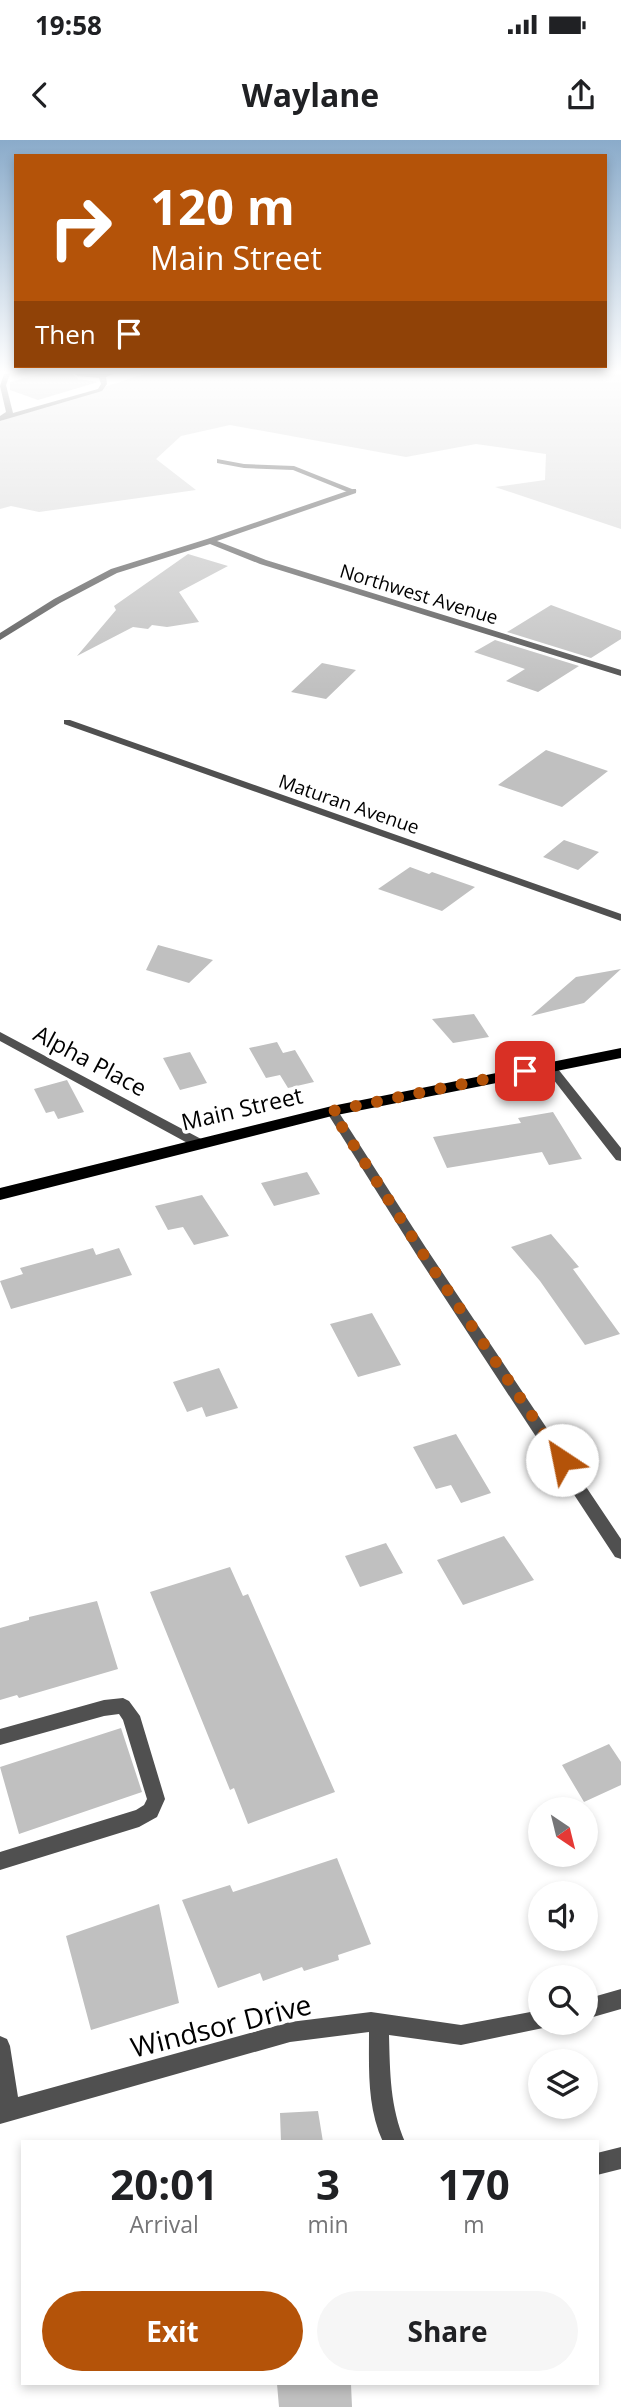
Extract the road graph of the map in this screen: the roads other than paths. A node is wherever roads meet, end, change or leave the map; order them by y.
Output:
1 (324, 480) edge
2 (210, 541) junction
3 (0, 637) edge
4 (621, 673) edge
5 (67, 722) dead end
6 (621, 918) edge
7 (0, 1036) edge
8 (621, 1054) edge
9 (550, 1067) junction
10 (332, 1111) junction
11 (198, 1143) junction
12 (621, 1157) edge
13 (0, 1194) edge
14 (621, 1552) edge
15 (0, 1737) edge
16 (0, 1861) edge
17 (621, 1999) edge
18 (598, 2006) edge
19 (528, 2022) edge
20 (379, 2023) junction
21 (0, 2046) edge
22 (5, 2112) edge
23 (393, 2140) edge
24 (621, 2158) edge
25 (599, 2164) edge

1 - 2 street
2 - 3 street
2 - 4 street, Northwest Avenue
5 - 6 street, Maturan Avenue
7 - 11 street, Alpha Place
8 - 9 main road, Main Street
9 - 10 main road, Main Street
9 - 12 street
10 - 11 main road, Main Street
10 - 14 street
11 - 13 main road, Main Street
15 - 16 street
17 - 18 street
19 - 20 street, Windsor Drive
20 - 22 street, Windsor Drive
20 - 23 street
21 - 22 street
24 - 25 street

